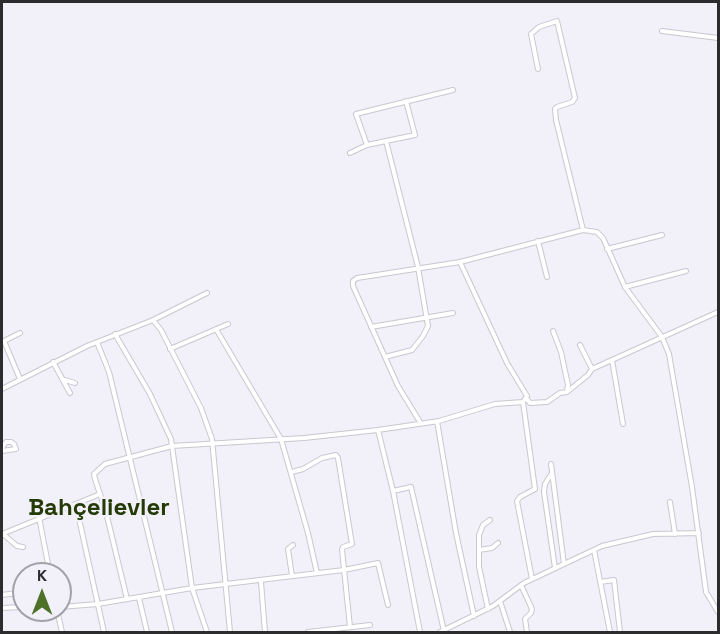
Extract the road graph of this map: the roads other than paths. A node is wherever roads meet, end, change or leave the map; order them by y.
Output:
1 (662, 31) dead end
2 (718, 38) edge
3 (538, 69) dead end
4 (453, 90) dead end
5 (406, 101) junction
6 (386, 141) junction
7 (367, 145) junction
8 (350, 153) dead end
9 (583, 230) junction
10 (662, 235) dead end
11 (538, 242) junction
12 (607, 249) junction
13 (460, 262) junction
14 (418, 267) junction
15 (686, 271) dead end
16 (547, 277) dead end
17 (625, 286) junction
18 (207, 293) dead end
19 (718, 312) edge
20 (453, 313) dead end
21 (428, 316) junction
22 (153, 320) junction
23 (228, 324) dead end
24 (371, 327) junction
25 (216, 329) junction
26 (553, 332) dead end
27 (20, 333) dead end
28 (115, 334) junction
29 (662, 337) junction
30 (3, 342) edge
31 (97, 342) junction
32 (580, 345) dead end
33 (170, 349) junction
34 (385, 357) junction
35 (612, 360) junction
36 (53, 362) junction
37 (592, 369) junction
38 (20, 379) junction
39 (64, 380) junction
40 (75, 383) dead end
41 (2, 389) edge
42 (567, 392) junction
43 (70, 393) dead end
44 (525, 401) junction
45 (437, 421) junction
46 (420, 423) junction
47 (623, 424) dead end
48 (378, 430) junction
49 (281, 439) junction
50 (212, 443) junction
51 (172, 446) junction
52 (130, 457) junction
53 (551, 464) dead end
54 (292, 472) junction
55 (552, 473) junction
56 (393, 491) junction
57 (100, 494) junction
58 (36, 502) dead end
59 (670, 502) dead end
60 (76, 505) junction
61 (39, 519) junction
62 (490, 520) dead end
63 (699, 533) junction
64 (2, 534) edge
65 (675, 534) junction
66 (498, 543) dead end
67 (293, 545) dead end
68 (22, 547) dead end
69 (479, 549) junction
70 (594, 550) junction
71 (48, 562) edge
72 (564, 564) junction
73 (555, 568) junction
74 (344, 570) junction
75 (317, 573) junction
76 (292, 576) junction
77 (532, 579) junction
78 (261, 582) junction
79 (600, 582) junction
80 (226, 585) junction
81 (521, 585) junction
82 (192, 588) junction
83 (163, 594) junction
84 (139, 598) junction
85 (127, 599) junction
86 (500, 601) junction
87 (98, 604) junction
88 (388, 604) dead end
89 (72, 607) edge
90 (488, 609) junction
91 (718, 612) edge
92 (474, 615) junction
93 (370, 625) dead end
94 (350, 627) junction
95 (342, 631) edge
96 (442, 632) edge
97 (104, 633) edge
98 (147, 633) edge
99 (172, 633) edge
100 (207, 633) edge
101 (230, 633) edge
102 (265, 633) edge
103 (308, 633) edge
104 (420, 633) edge
105 (510, 633) edge
106 (526, 633) edge
107 (610, 633) edge
108 (620, 633) edge

1 - 2 street
3 - 9 street
4 - 5 street
5 - 6 street
5 - 7 street
6 - 7 street
6 - 14 street
7 - 8 street
9 - 11 street
9 - 12 street
10 - 12 street
11 - 13 street
11 - 16 street
12 - 17 street
13 - 14 street
13 - 44 street
14 - 21 street
14 - 24 street
15 - 17 street
17 - 29 street
18 - 22 street
19 - 29 street
20 - 21 street
21 - 24 street
21 - 34 street
22 - 28 street
22 - 33 street
23 - 25 street
24 - 34 street
25 - 33 street
25 - 49 street
26 - 42 street
27 - 30 street
28 - 31 street
28 - 51 street
29 - 35 street
29 - 63 street
30 - 38 street
31 - 36 street
31 - 52 street
32 - 37 street
33 - 50 street
34 - 46 street
35 - 37 street
35 - 47 street
36 - 38 street
36 - 39 street
37 - 42 street
38 - 41 street
39 - 40 street
39 - 43 street
42 - 44 street
44 - 45 street
44 - 77 street
45 - 46 street
45 - 92 street
46 - 48 street
48 - 49 street
48 - 56 street
49 - 50 street
49 - 54 street
50 - 51 street
50 - 80 street
51 - 52 street
51 - 82 street
52 - 57 street
52 - 83 street
53 - 55 street
54 - 74 street
54 - 75 street
55 - 72 street
55 - 73 street
56 - 96 street
56 - 104 street
57 - 60 street
57 - 85 street
58 - 61 street
59 - 65 street
60 - 61 street
60 - 87 street
61 - 64 street
61 - 71 street
62 - 69 street
63 - 65 street
63 - 91 street
64 - 68 street
65 - 70 street
66 - 69 street
67 - 76 street
69 - 90 street
70 - 72 street
70 - 79 street
72 - 73 street
73 - 77 street
74 - 75 street
74 - 88 street
74 - 94 street
75 - 76 street
76 - 78 street
77 - 81 street
78 - 80 street
78 - 102 street
79 - 107 street
79 - 108 street
80 - 82 street
80 - 101 street
81 - 86 street
81 - 106 street
82 - 83 street
82 - 100 street
83 - 84 street
83 - 99 street
84 - 85 street
84 - 98 street
85 - 87 street
86 - 90 street
86 - 105 street
87 - 89 street
87 - 97 street
90 - 92 street
92 - 96 street
93 - 94 street
94 - 95 street
95 - 103 street

